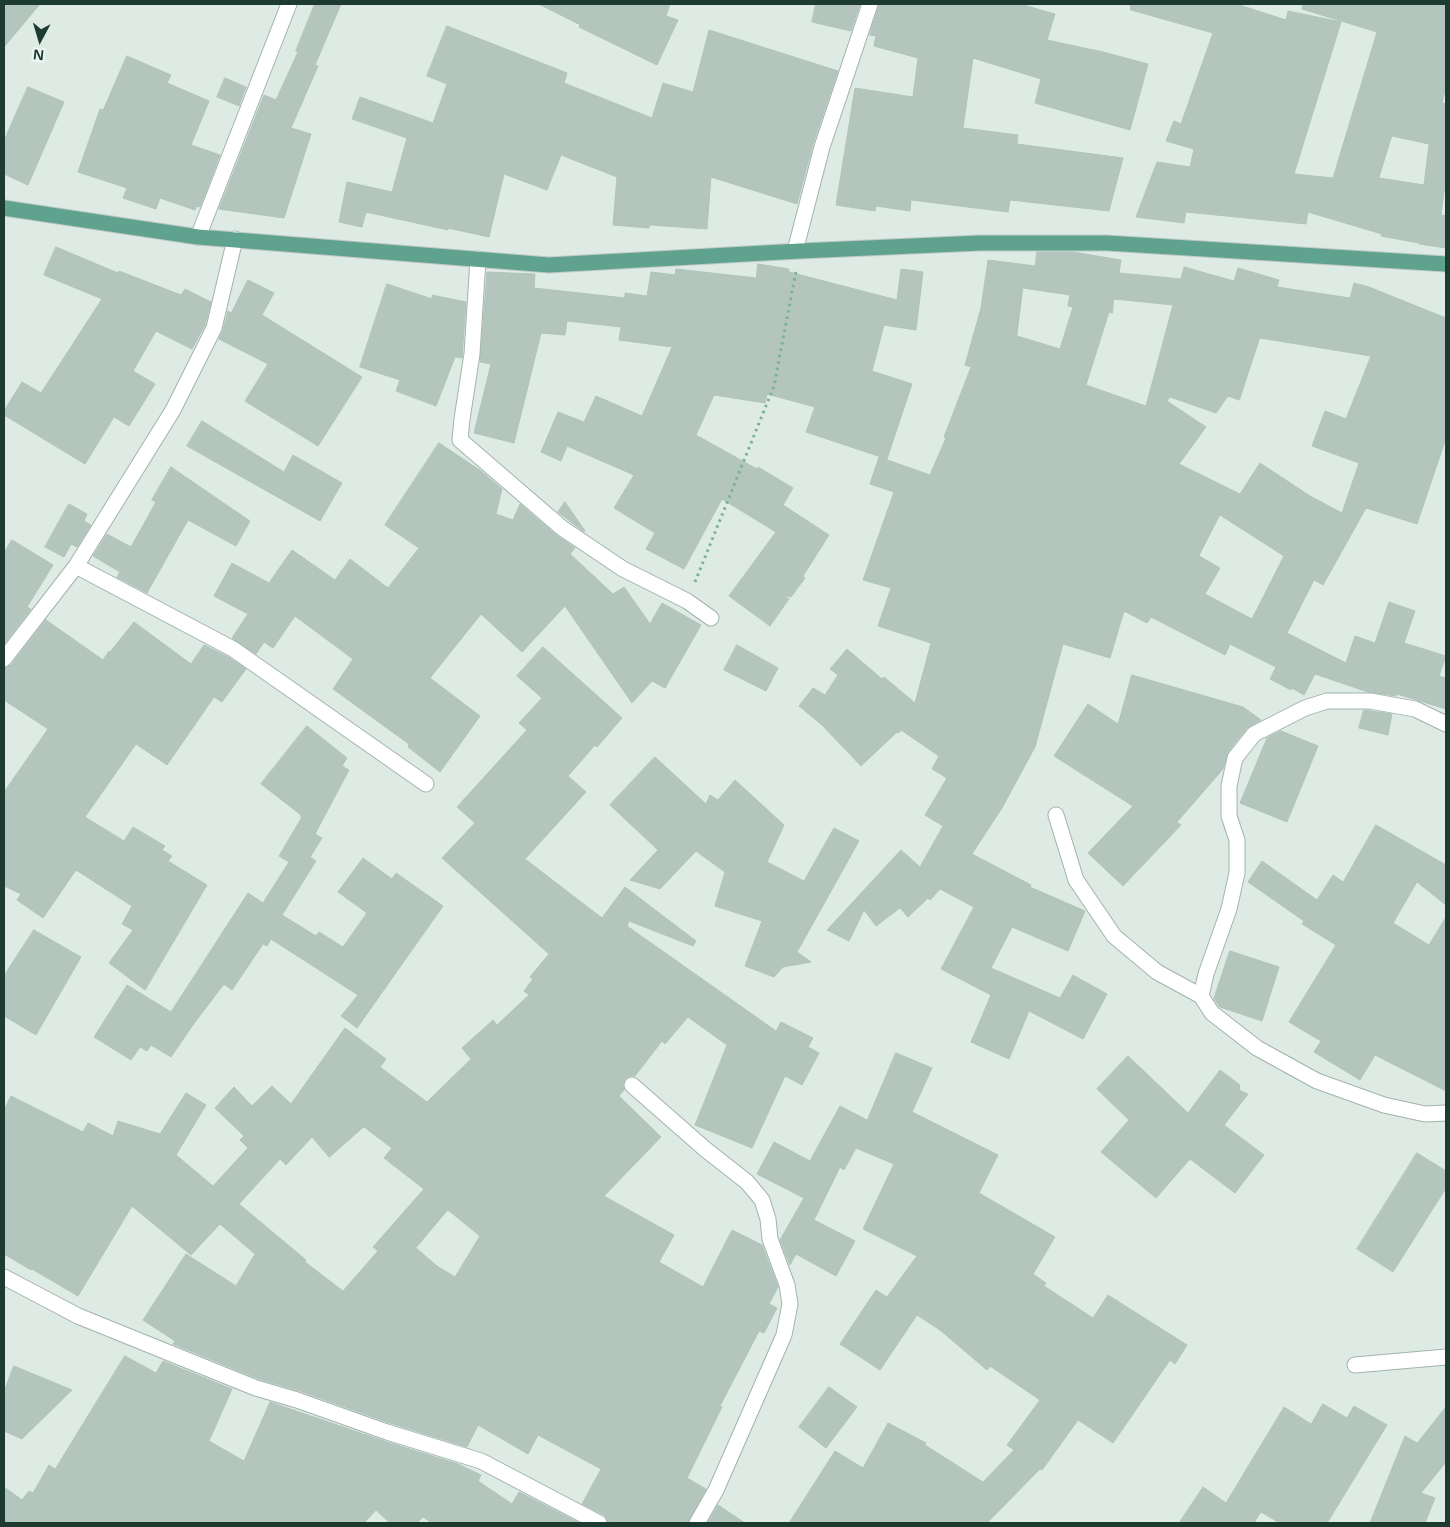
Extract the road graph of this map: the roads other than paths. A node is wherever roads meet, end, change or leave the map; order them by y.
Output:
1 (289, 4) edge
2 (870, 4) edge
3 (4, 208) edge
4 (198, 237) junction
5 (235, 238) junction
6 (797, 251) junction
7 (478, 259) junction
8 (1446, 264) edge
9 (76, 566) junction
10 (712, 618) dead end
11 (4, 659) edge
12 (1446, 724) edge
13 (426, 784) dead end
14 (1056, 815) dead end
15 (1201, 996) junction
16 (632, 1085) dead end
17 (1446, 1113) edge
18 (4, 1277) edge
19 (1446, 1357) edge
20 (1355, 1365) dead end
21 (599, 1523) edge
22 (697, 1523) edge

1 - 4 street
2 - 6 street
3 - 4 main road
4 - 5 main road
5 - 7 main road
5 - 9 street
6 - 7 main road
6 - 8 main road
7 - 10 street
9 - 11 street
9 - 13 street
12 - 15 street
14 - 15 street
15 - 17 street
16 - 22 street
18 - 21 street
19 - 20 street

